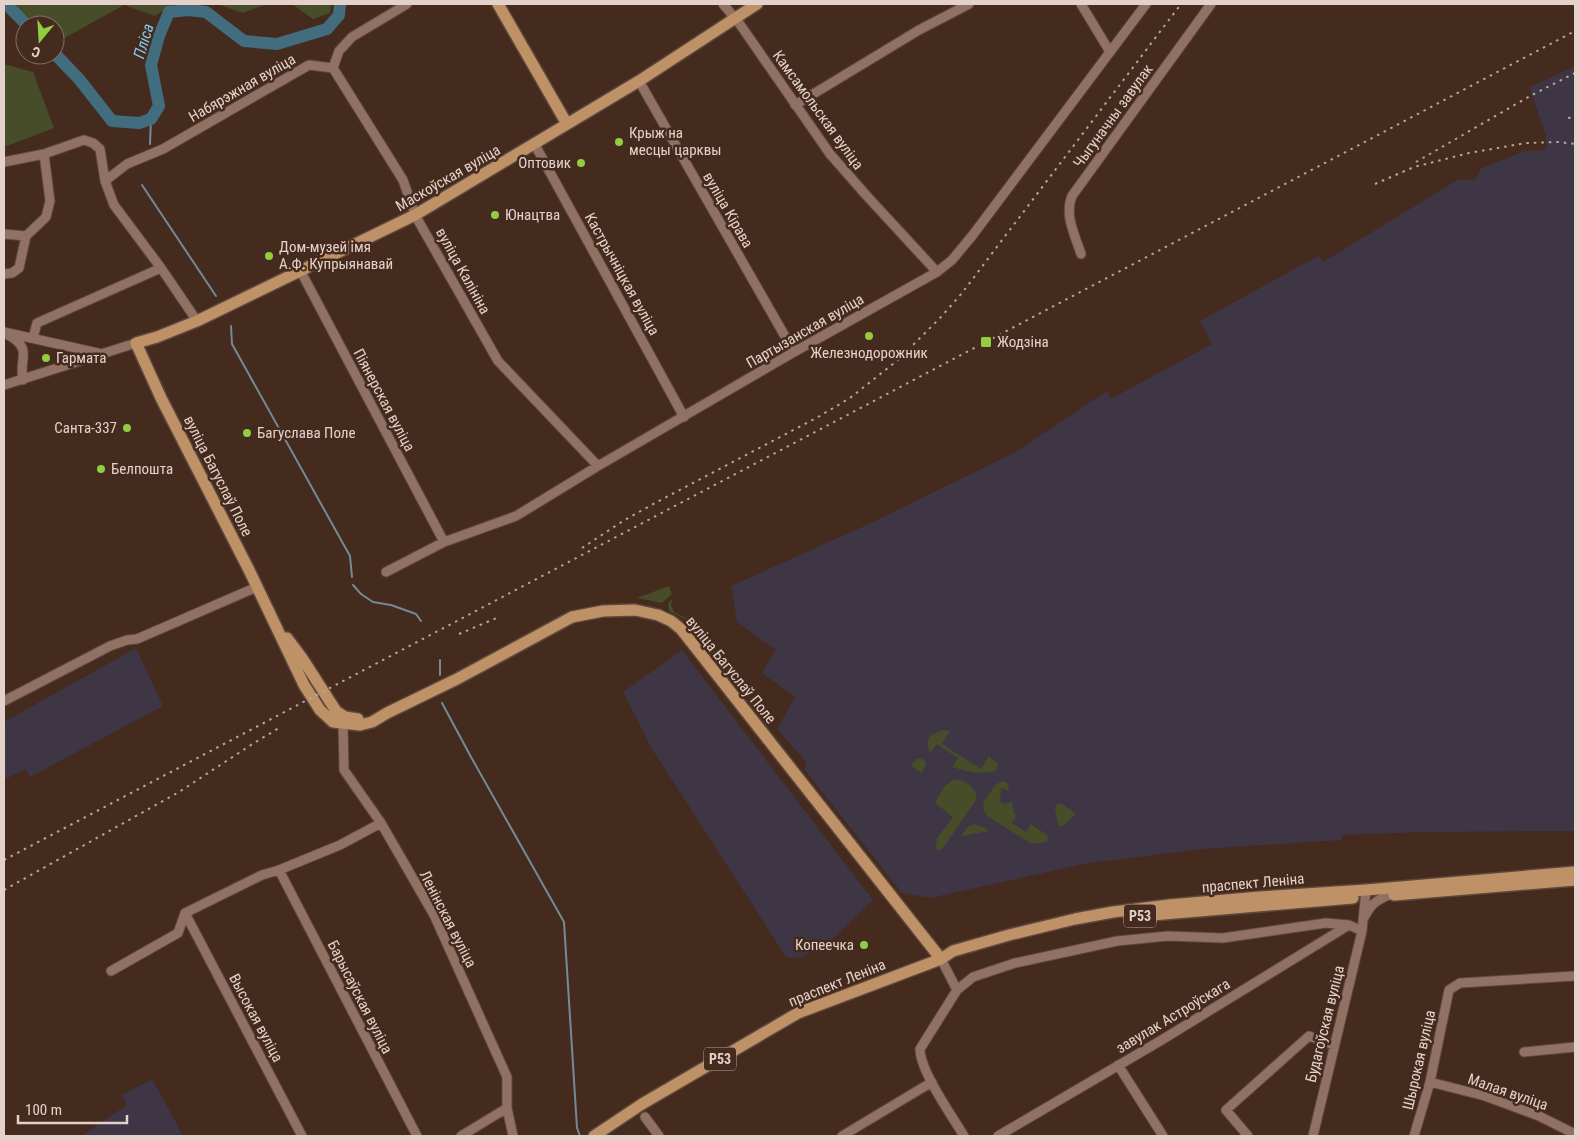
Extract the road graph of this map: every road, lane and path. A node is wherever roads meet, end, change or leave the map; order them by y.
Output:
1 (407, 4) edge
2 (498, 4) edge
3 (723, 4) edge
4 (757, 4) edge
5 (969, 4) edge
6 (1081, 4) edge
7 (1146, 4) edge
8 (1212, 4) edge
9 (735, 18) junction
10 (1110, 52) junction
11 (333, 68) junction
12 (639, 81) junction
13 (795, 105) junction
14 (567, 124) junction
15 (535, 145) junction
16 (44, 154) junction
17 (4, 162) edge
18 (105, 181) junction
19 (415, 215) junction
20 (4, 234) edge
21 (26, 236) junction
22 (1081, 254) dead end
23 (161, 268) junction
24 (300, 270) junction
25 (937, 272) junction
26 (4, 274) edge
27 (197, 321) junction
28 (4, 332) edge
29 (33, 338) junction
30 (136, 343) junction
31 (794, 352) junction
32 (101, 354) junction
33 (23, 380) junction
34 (4, 385) edge
35 (684, 416) junction
36 (598, 466) junction
37 (444, 542) junction
38 (386, 572) dead end
39 (257, 586) junction
40 (273, 621) junction
41 (4, 701) edge
42 (387, 713) junction
43 (343, 724) junction
44 (381, 823) junction
45 (279, 870) junction
46 (1575, 872) edge
47 (1575, 880) edge
48 (1366, 894) junction
49 (1389, 895) junction
50 (1344, 899) junction
51 (185, 913) junction
52 (1364, 918) junction
53 (1349, 925) junction
54 (1362, 931) junction
55 (941, 959) junction
56 (111, 971) dead end
57 (1575, 976) edge
58 (957, 990) junction
59 (1334, 1045) junction
60 (1575, 1047) edge
61 (1524, 1052) dead end
62 (1118, 1065) junction
63 (932, 1082) junction
64 (1430, 1082) junction
65 (507, 1108) junction
66 (645, 1117) dead end
67 (1575, 1134) edge
68 (302, 1136) edge
69 (417, 1136) edge
70 (461, 1136) edge
71 (513, 1136) edge
72 (594, 1136) edge
73 (659, 1136) edge
74 (842, 1136) edge
75 (964, 1136) edge
76 (998, 1136) edge
77 (1163, 1136) edge
78 (1248, 1136) edge
79 (1313, 1136) edge
80 (1414, 1136) edge

1 - 11 street
2 - 14 main road
3 - 9 street, Камсамольская вуліца
4 - 9 main road, Маскоўская вуліца
5 - 13 street
6 - 10 street
7 - 10 street, Партызанская вуліца
8 - 22 street, Чыгуначны завулак
9 - 12 main road, Маскоўская вуліца
9 - 13 street, Камсамольская вуліца
10 - 25 street, Партызанская вуліца
11 - 18 street, Набярэжная вуліца
11 - 19 street, вуліца Калініна
12 - 14 main road, Маскоўская вуліца
12 - 31 street, вуліца Кірава
13 - 25 street, Камсамольская вуліца
14 - 15 main road, Маскоўская вуліца
15 - 19 main road, Маскоўская вуліца
15 - 35 street, Кастрычніцкая вуліца
16 - 17 street
16 - 18 street
16 - 21 street
18 - 23 street
19 - 24 main road, Маскоўская вуліца
19 - 36 street, вуліца Калініна
20 - 21 street
21 - 26 street
23 - 27 street
23 - 29 street
24 - 27 main road, Маскоўская вуліца
24 - 37 street, Піянерская вуліца
25 - 31 street, Партызанская вуліца
27 - 30 main road, Маскоўская вуліца
28 - 29 street
28 - 33 street
29 - 32 street
30 - 32 street
30 - 39 main road, вуліца Багуслаў Поле
31 - 35 street, Партызанская вуліца
32 - 33 street
33 - 34 street
35 - 36 street, Партызанская вуліца
36 - 37 street, Партызанская вуліца
37 - 38 street, Партызанская вуліца
39 - 40 main road, вуліца Багуслаў Поле
39 - 41 street
40 - 42 main road, вуліца Багуслаў Поле
40 - 43 main road, вуліца Багуслаў Поле
42 - 43 main road, вуліца Багуслаў Поле
42 - 55 main road, вуліца Багуслаў Поле
43 - 44 street, Ленінская вуліца
44 - 45 street
44 - 65 street, Ленінская вуліца
45 - 51 street
45 - 69 street, Барысаўская вуліца
46 - 48 main road, праспект Леніна / Р53
47 - 49 main road, праспект Леніна / Р53
48 - 49 main road, праспект Леніна / Р53
48 - 50 main road, праспект Леніна / Р53
48 - 52 street, Будагоўская вуліца
48 - 55 main road, праспект Леніна / Р53
49 - 52 street
50 - 52 street
50 - 55 main road, праспект Леніна / Р53
51 - 56 street
51 - 68 street, Высокая вуліца
52 - 54 street, Будагоўская вуліца
53 - 54 street
53 - 58 street
53 - 62 street, завулак Астроўскага
54 - 59 street, Будагоўская вуліца
55 - 58 street
55 - 72 main road, праспект Леніна / Р53
57 - 64 street, Шырокая вуліца
58 - 63 street
59 - 78 street
59 - 79 street, Будагоўская вуліца
60 - 61 street
62 - 76 street, завулак Астроўскага
62 - 77 street
63 - 74 street
63 - 75 street
64 - 67 street, Малая вуліца
64 - 80 street, Шырокая вуліца
65 - 70 street
65 - 71 street, Ленінская вуліца
66 - 73 street

